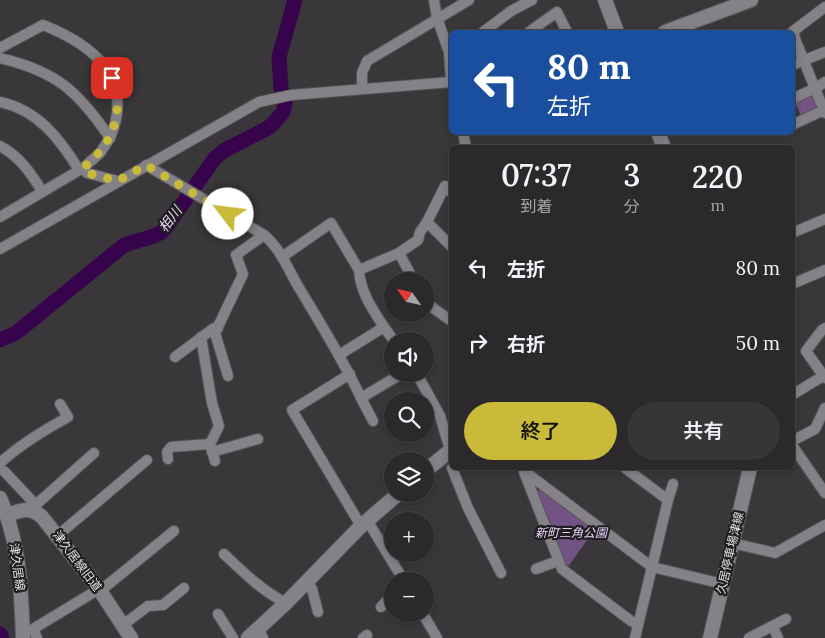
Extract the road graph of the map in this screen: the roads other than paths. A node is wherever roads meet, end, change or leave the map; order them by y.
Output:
1 (434, 0) edge
2 (469, 0) edge
3 (532, 0) edge
4 (605, 0) edge
5 (751, 0) edge
6 (719, 6) edge
7 (825, 7) edge
8 (437, 18) junction
9 (486, 30) edge
10 (532, 30) edge
11 (566, 30) edge
12 (616, 30) edge
13 (669, 30) edge
14 (795, 30) edge
15 (795, 39) edge
16 (0, 48) edge
17 (449, 52) edge
18 (825, 52) edge
19 (0, 58) edge
20 (805, 61) junction
21 (795, 64) edge
22 (449, 81) edge
23 (825, 82) edge
24 (816, 88) junction
25 (362, 89) junction
26 (795, 98) edge
27 (0, 102) edge
28 (824, 112) edge
29 (795, 124) edge
30 (110, 138) junction
31 (0, 146) edge
32 (146, 165) junction
33 (81, 169) junction
34 (118, 181) junction
35 (448, 189) edge
36 (42, 192) junction
37 (2, 212) edge
38 (825, 219) edge
39 (427, 222) junction
40 (795, 232) edge
41 (264, 235) junction
42 (449, 244) edge
43 (0, 248) edge
44 (399, 253) junction
45 (282, 257) junction
46 (359, 270) junction
47 (825, 270) edge
48 (409, 272) edge
49 (795, 283) edge
50 (434, 308) edge
51 (449, 319) edge
52 (384, 327) junction
53 (218, 328) junction
54 (825, 328) edge
55 (388, 332) edge
56 (201, 337) junction
57 (338, 355) junction
58 (175, 357) dead end
59 (350, 374) junction
60 (228, 376) dead end
61 (824, 377) edge
62 (388, 382) edge
63 (421, 382) edge
64 (795, 393) edge
65 (361, 398) junction
66 (60, 404) dead end
67 (825, 408) edge
68 (373, 421) dead end
69 (258, 439) dead end
70 (795, 439) edge
71 (795, 449) edge
72 (449, 450) edge
73 (212, 452) junction
74 (94, 453) dead end
75 (449, 458) edge
76 (168, 459) dead end
77 (147, 460) dead end
78 (434, 466) edge
79 (2, 467) edge
80 (455, 470) edge
81 (526, 470) edge
82 (527, 470) edge
83 (628, 470) edge
84 (750, 470) edge
85 (673, 484) dead end
86 (825, 493) edge
87 (0, 498) edge
88 (668, 500) junction
89 (389, 502) edge
90 (32, 507) junction
91 (7, 515) junction
92 (364, 523) junction
93 (825, 524) edge
94 (174, 531) dead end
95 (57, 536) junction
96 (732, 543) junction
97 (224, 554) dead end
98 (558, 561) junction
99 (652, 567) junction
100 (536, 569) dead end
101 (398, 572) edge
102 (501, 573) dead end
103 (307, 581) junction
104 (723, 584) junction
105 (184, 588) dead end
106 (99, 590) junction
107 (286, 603) junction
108 (384, 604) edge
109 (381, 607) dead end
110 (318, 612) dead end
111 (218, 614) dead end
112 (786, 619) dead end
113 (427, 622) edge
114 (638, 624) junction
115 (122, 625) junction
116 (773, 627) junction
117 (29, 633) edge
118 (257, 635) edge
119 (131, 638) edge
120 (233, 638) edge
121 (436, 638) edge
122 (635, 638) edge
123 (710, 638) edge
124 (749, 638) edge
125 (778, 638) edge

1 - 8 street
2 - 8 street
3 - 9 street
4 - 12 street
5 - 6 street
6 - 13 street
7 - 14 street
8 - 17 street
8 - 25 street
10 - 11 street
15 - 20 street
16 - 30 street
18 - 20 street
19 - 30 street
20 - 21 street
20 - 24 street
22 - 25 street
23 - 24 street
24 - 26 street
24 - 28 street
25 - 32 street
27 - 33 street
28 - 29 street
30 - 33 street
31 - 36 street
32 - 34 street
32 - 41 street
33 - 34 street
33 - 36 street
34 - 43 street
35 - 39 street
36 - 37 street
38 - 40 street
39 - 42 street
39 - 44 street
41 - 45 street
41 - 53 street
44 - 46 street
44 - 48 street
45 - 46 street
45 - 57 street
46 - 52 street
47 - 49 street
50 - 51 street
52 - 55 street
52 - 57 street
53 - 56 street
53 - 60 street
54 - 61 street
56 - 58 street
56 - 73 street
57 - 59 street
59 - 65 street
59 - 92 street
61 - 64 street
62 - 65 street
63 - 72 street
65 - 68 street
66 - 79 street
67 - 70 street
69 - 73 street
71 - 86 street
73 - 76 street
74 - 90 street
75 - 78 street
77 - 95 street
79 - 90 street
80 - 102 street
81 - 98 street
82 - 99 street
83 - 88 street
84 - 96 street, 久居停車場津線
85 - 88 street
87 - 91 street, 津久居線
88 - 99 street
89 - 92 street
90 - 91 street
90 - 95 street, 津久居線旧道
91 - 117 street, 津久居線
92 - 101 street
92 - 103 street
93 - 96 street
94 - 106 street
95 - 106 street, 津久居線旧道
96 - 104 street, 久居停車場津線
97 - 107 street
98 - 100 street
98 - 114 street
99 - 104 street
99 - 114 street
103 - 107 street
103 - 110 street
104 - 123 street, 久居停車場津線
105 - 115 street
106 - 115 street, 津久居線旧道
106 - 117 street
107 - 118 street
108 - 109 street
111 - 120 street
112 - 116 street
113 - 121 street
114 - 122 street
115 - 119 street, 津久居線旧道
116 - 124 street
116 - 125 street

